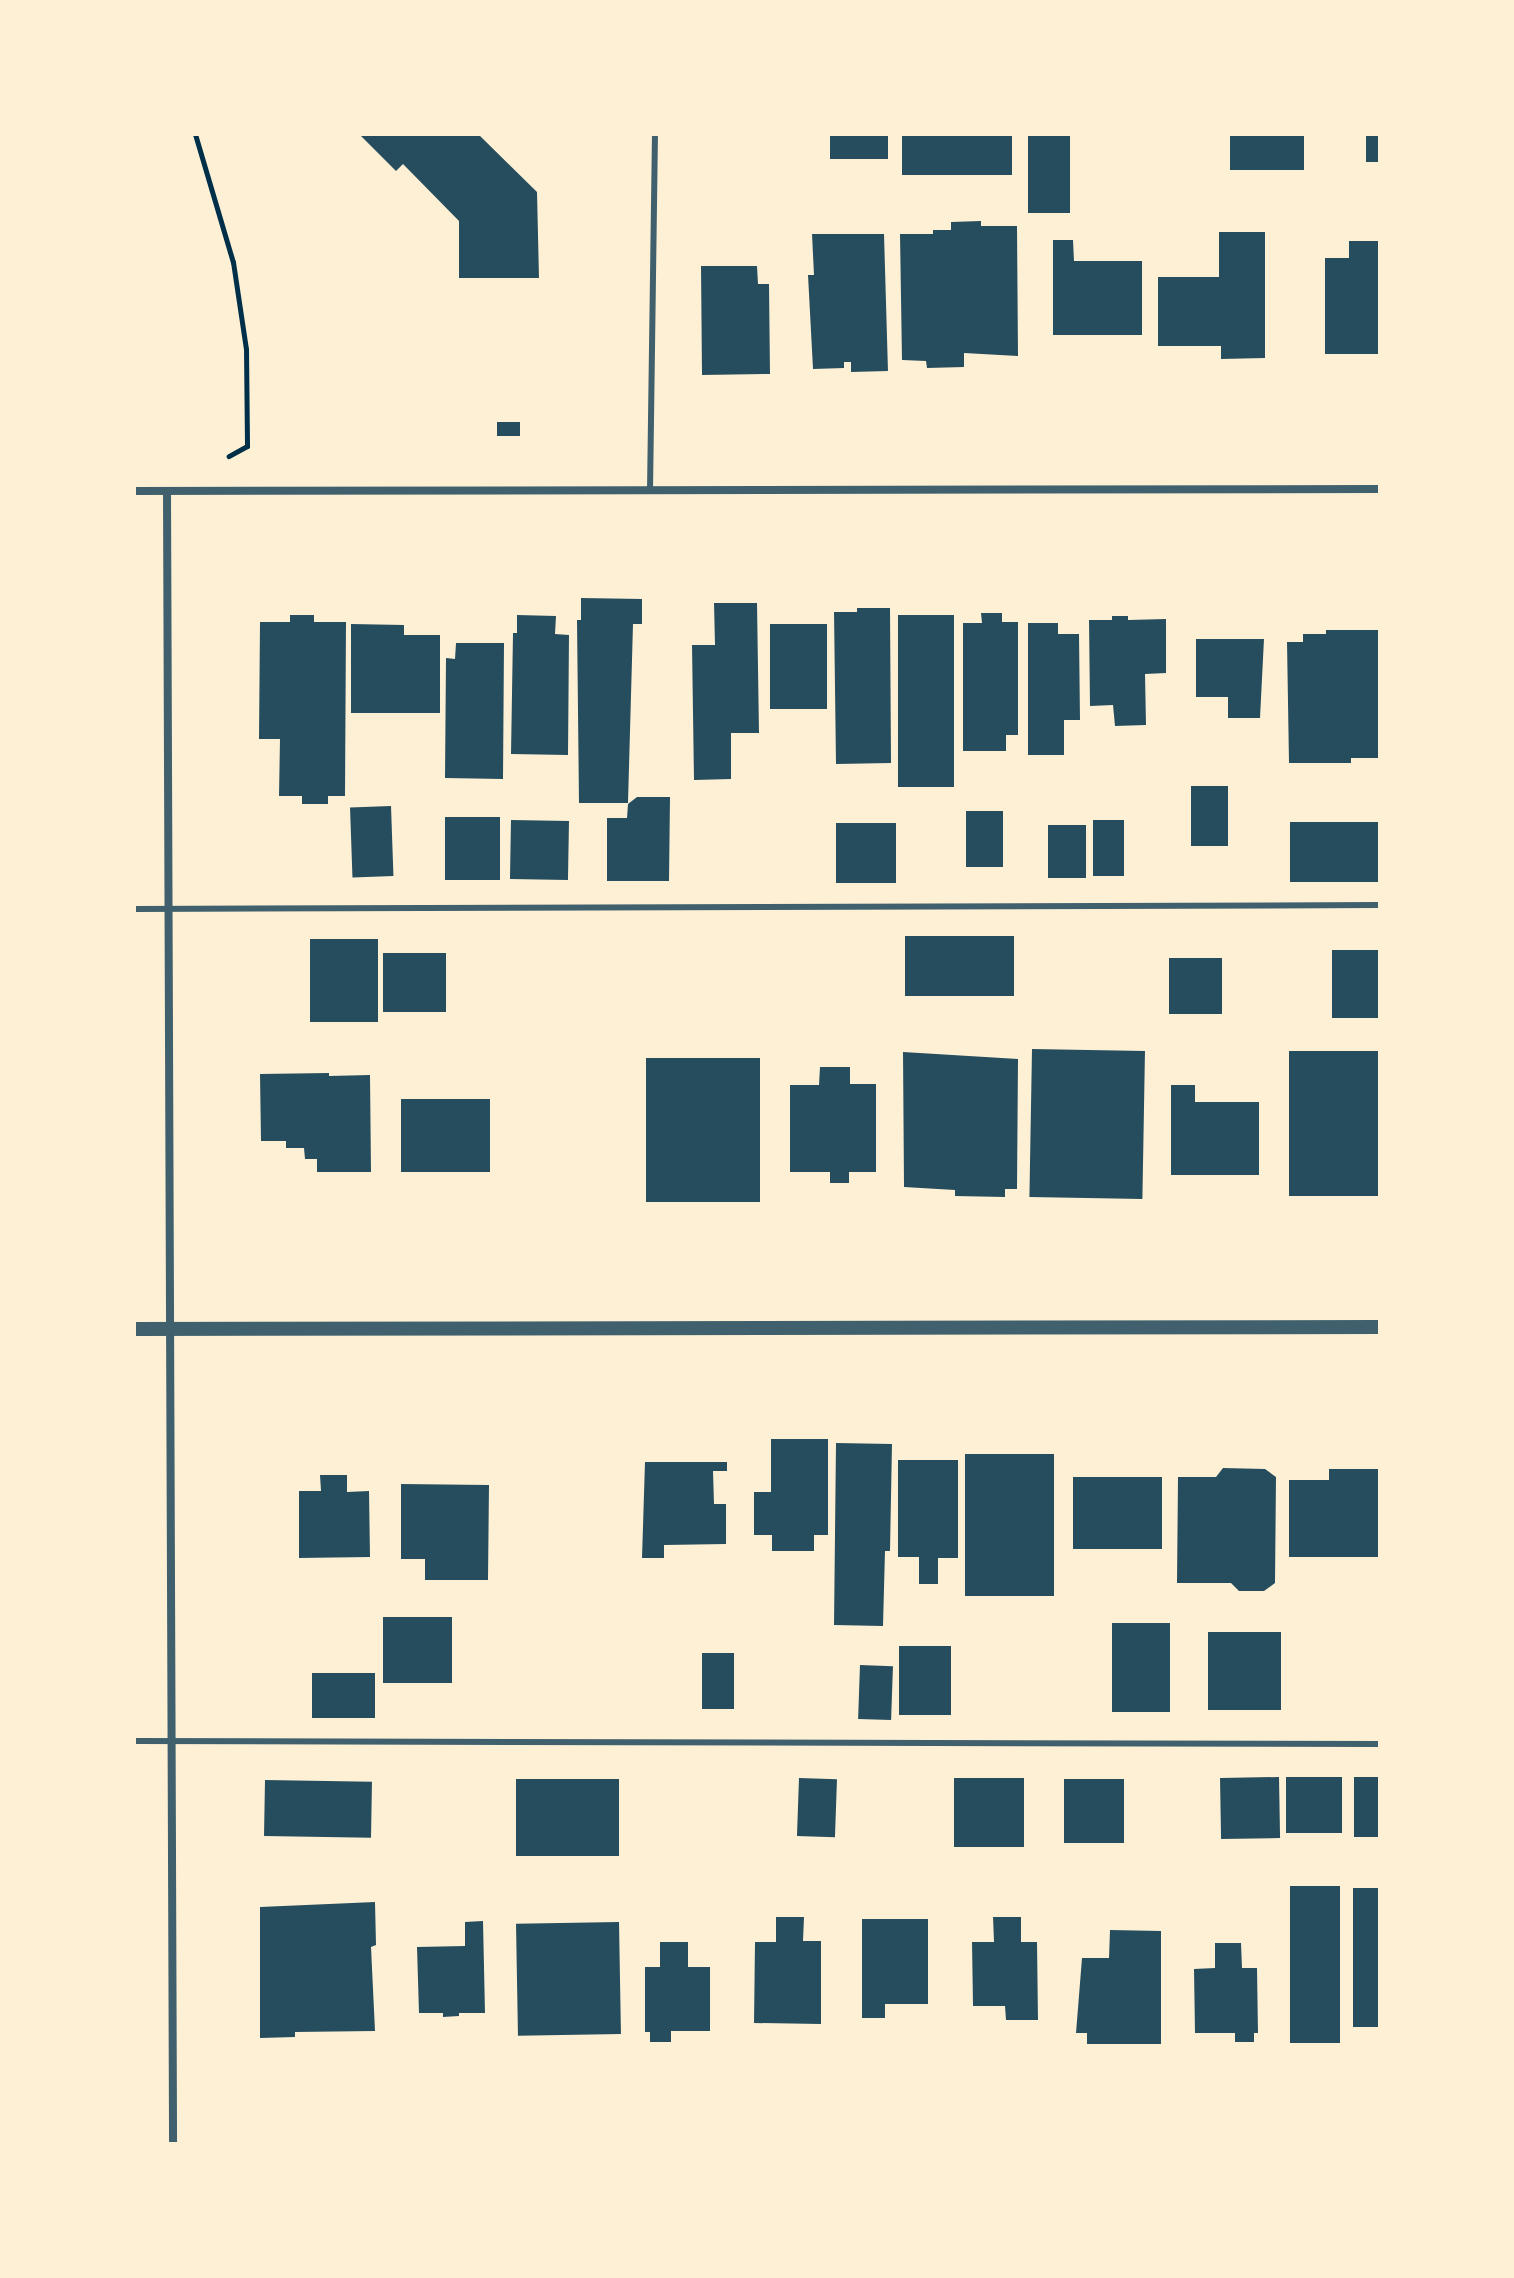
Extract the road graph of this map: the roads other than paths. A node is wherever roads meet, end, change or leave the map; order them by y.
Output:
1 (655, 134) edge
2 (1380, 489) edge
3 (134, 491) edge
4 (167, 491) junction
5 (650, 491) junction
6 (1380, 905) edge
7 (134, 909) edge
8 (171, 909) junction
9 (1380, 1327) edge
10 (171, 1328) junction
11 (134, 1329) edge
12 (134, 1741) edge
13 (172, 1741) junction
14 (1380, 1744) edge
15 (173, 2144) edge

1 - 5 lane
2 - 5 street
3 - 4 street
4 - 5 street
4 - 8 street
6 - 8 lane
7 - 8 lane
8 - 10 street
9 - 10 street
10 - 11 street
10 - 13 street
12 - 13 lane
13 - 14 lane
13 - 15 street

